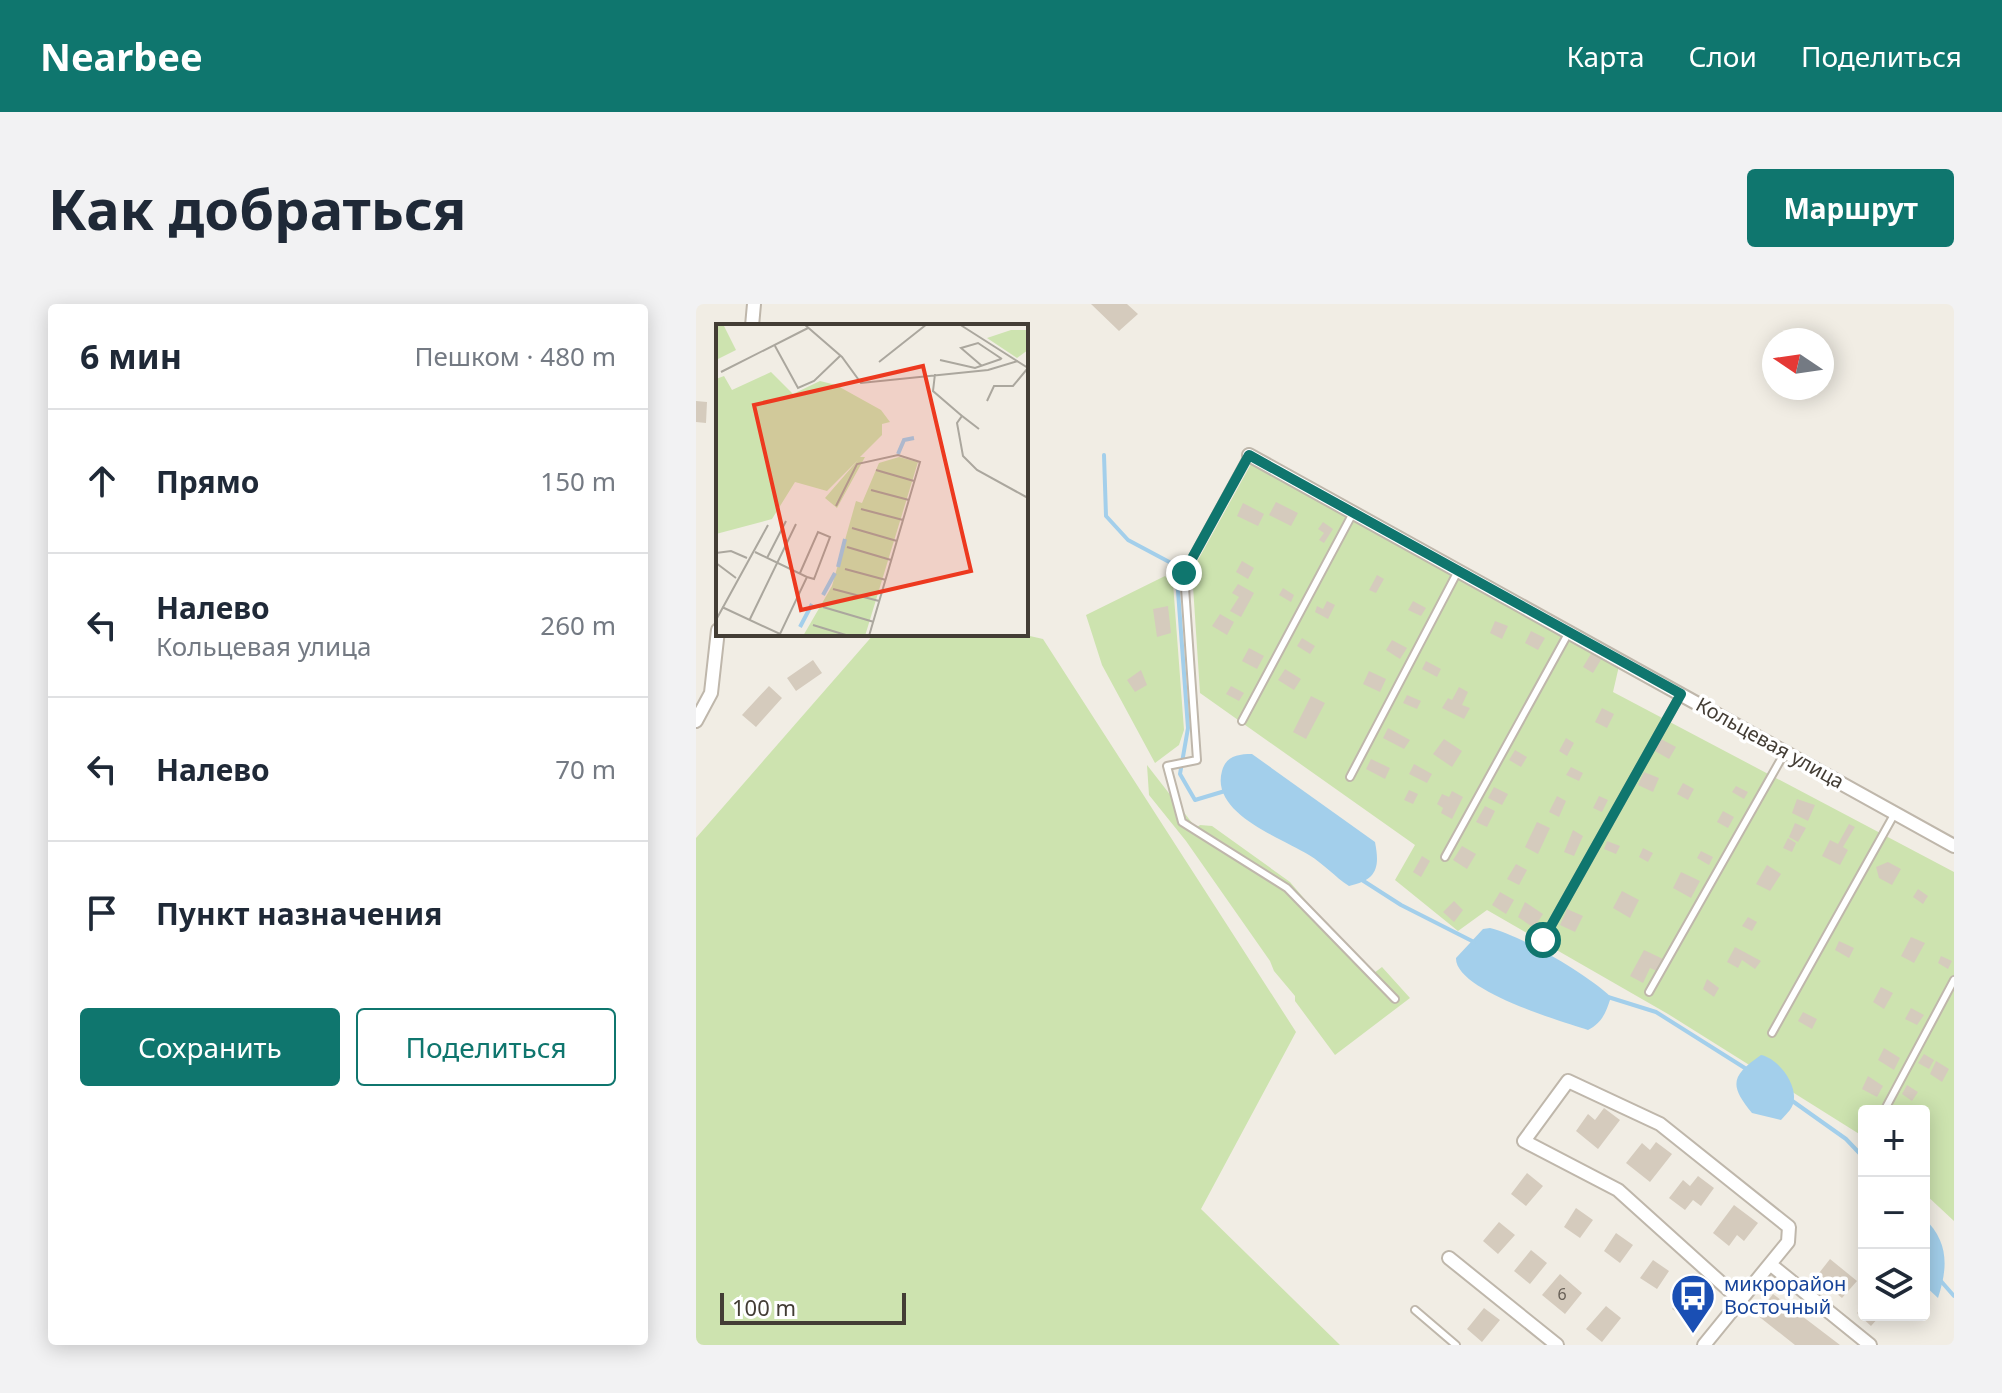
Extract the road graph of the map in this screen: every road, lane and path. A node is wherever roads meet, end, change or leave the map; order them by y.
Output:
1 (754, 304) edge
2 (752, 324) edge
3 (1249, 455) joint
4 (1353, 513) junction
5 (1458, 571) junction
6 (1569, 632) junction
7 (717, 636) edge
8 (1681, 694) junction
9 (696, 721) edge
10 (1242, 721) dead end
11 (1785, 752) junction
12 (1350, 777) dead end
13 (1895, 813) junction
14 (1954, 846) edge
15 (1445, 857) dead end
16 (1543, 940) dead end
17 (1954, 980) edge
18 (1649, 992) dead end
19 (1395, 999) dead end
20 (1772, 1033) dead end
21 (1887, 1105) edge
22 (1449, 1258) dead end
23 (1770, 1264) junction
24 (1740, 1300) junction
25 (1415, 1310) dead end
26 (1456, 1345) edge
27 (1557, 1345) edge
28 (1704, 1345) edge
29 (1870, 1345) edge

1 - 2 street
3 - 4 street, Кольцевая улица
3 - 19 lane
4 - 5 street, Кольцевая улица
4 - 10 lane
5 - 6 street, Кольцевая улица
5 - 12 lane
6 - 8 street, Кольцевая улица
6 - 15 lane
7 - 9 street
8 - 11 street, Кольцевая улица
8 - 16 lane
11 - 13 street, Кольцевая улица
11 - 18 lane
13 - 14 street, Кольцевая улица
13 - 20 lane
17 - 21 lane
22 - 27 street
23 - 24 street
23 - 24 street
23 - 29 street
24 - 28 street
25 - 26 lane

